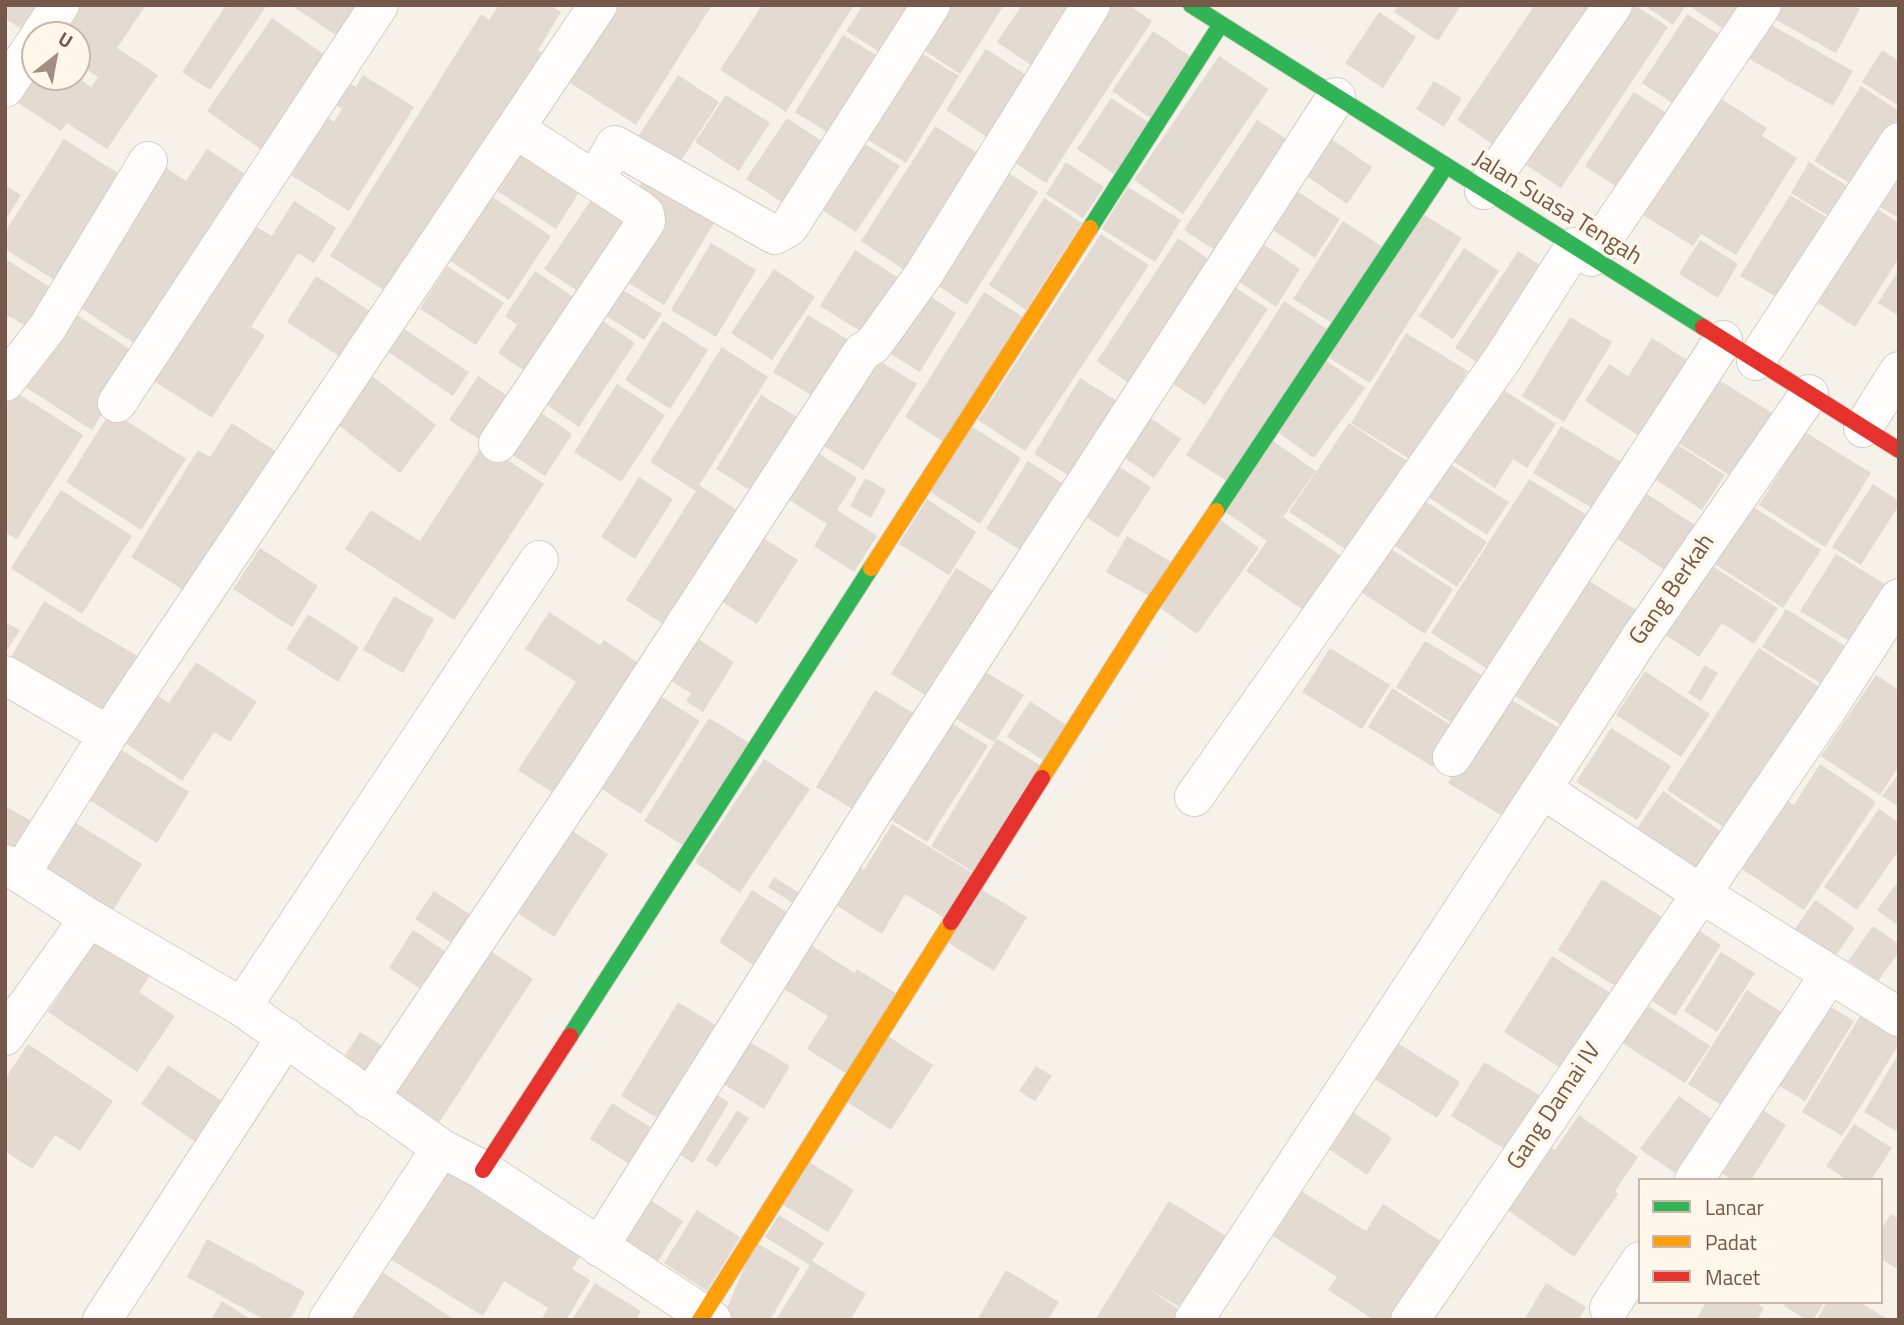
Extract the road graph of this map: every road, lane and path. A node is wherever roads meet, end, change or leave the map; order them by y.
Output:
1 (60, 5) edge
2 (379, 5) edge
3 (598, 5) edge
4 (932, 5) edge
5 (1091, 5) edge
6 (1191, 5) edge
7 (1613, 5) edge
8 (1762, 5) edge
9 (49, 21) edge
10 (1221, 24) junction
11 (21, 64) edge
12 (5, 88) edge
13 (1336, 97) junction
14 (517, 130) junction
15 (1899, 142) edge
16 (148, 160) dead end
17 (1446, 166) junction
18 (595, 180) junction
19 (1483, 190) junction
20 (1583, 252) junction
21 (1723, 340) junction
22 (1756, 361) junction
23 (1899, 371) edge
24 (5, 382) edge
25 (1809, 394) junction
26 (117, 403) dead end
27 (1863, 428) junction
28 (498, 443) dead end
29 (1899, 450) edge
30 (539, 560) dead end
31 (1899, 598) edge
32 (5, 675) edge
33 (108, 735) junction
34 (1452, 757) dead end
35 (1542, 789) junction
36 (1195, 797) dead end
37 (13, 869) edge
38 (1700, 893) junction
39 (89, 918) junction
40 (1829, 975) junction
41 (242, 1007) junction
42 (1899, 1017) edge
43 (5, 1036) edge
44 (286, 1037) junction
45 (369, 1099) junction
46 (441, 1149) junction
47 (483, 1170) junction
48 (1694, 1178) edge
49 (599, 1247) junction
50 (1638, 1264) edge
51 (1609, 1308) dead end
52 (705, 1318) edge
53 (102, 1320) edge
54 (328, 1320) edge
55 (1194, 1320) edge
56 (1410, 1320) edge

1 - 9 street
2 - 26 street
3 - 14 street
4 - 18 street
5 - 45 street
6 - 10 street, Jalan Suasa Tengah
7 - 19 street
8 - 20 street
10 - 13 street, Jalan Suasa Tengah
10 - 47 street
11 - 12 street
13 - 17 street, Jalan Suasa Tengah
13 - 49 street
14 - 18 street
14 - 33 street
15 - 22 street
16 - 24 street
17 - 19 street, Jalan Suasa Tengah
17 - 52 street
18 - 28 street
19 - 20 street, Jalan Suasa Tengah
20 - 21 street, Jalan Suasa Tengah
20 - 36 street
21 - 22 street, Jalan Suasa Tengah
21 - 34 street
22 - 25 street, Jalan Suasa Tengah
23 - 27 street
25 - 27 street, Jalan Suasa Tengah
25 - 35 street, Gang Berkah
27 - 29 street, Jalan Suasa Tengah
30 - 41 street
31 - 38 street, Gang Damai IV
32 - 33 street
33 - 37 street
35 - 38 street
35 - 55 street, Gang Berkah
37 - 39 street
38 - 40 street
38 - 56 street, Gang Damai IV
39 - 41 street
39 - 43 street
40 - 42 street
40 - 48 street
41 - 44 street
44 - 45 street
44 - 53 street
45 - 46 street
46 - 47 street
46 - 54 street
47 - 49 street
49 - 52 street
50 - 51 street

